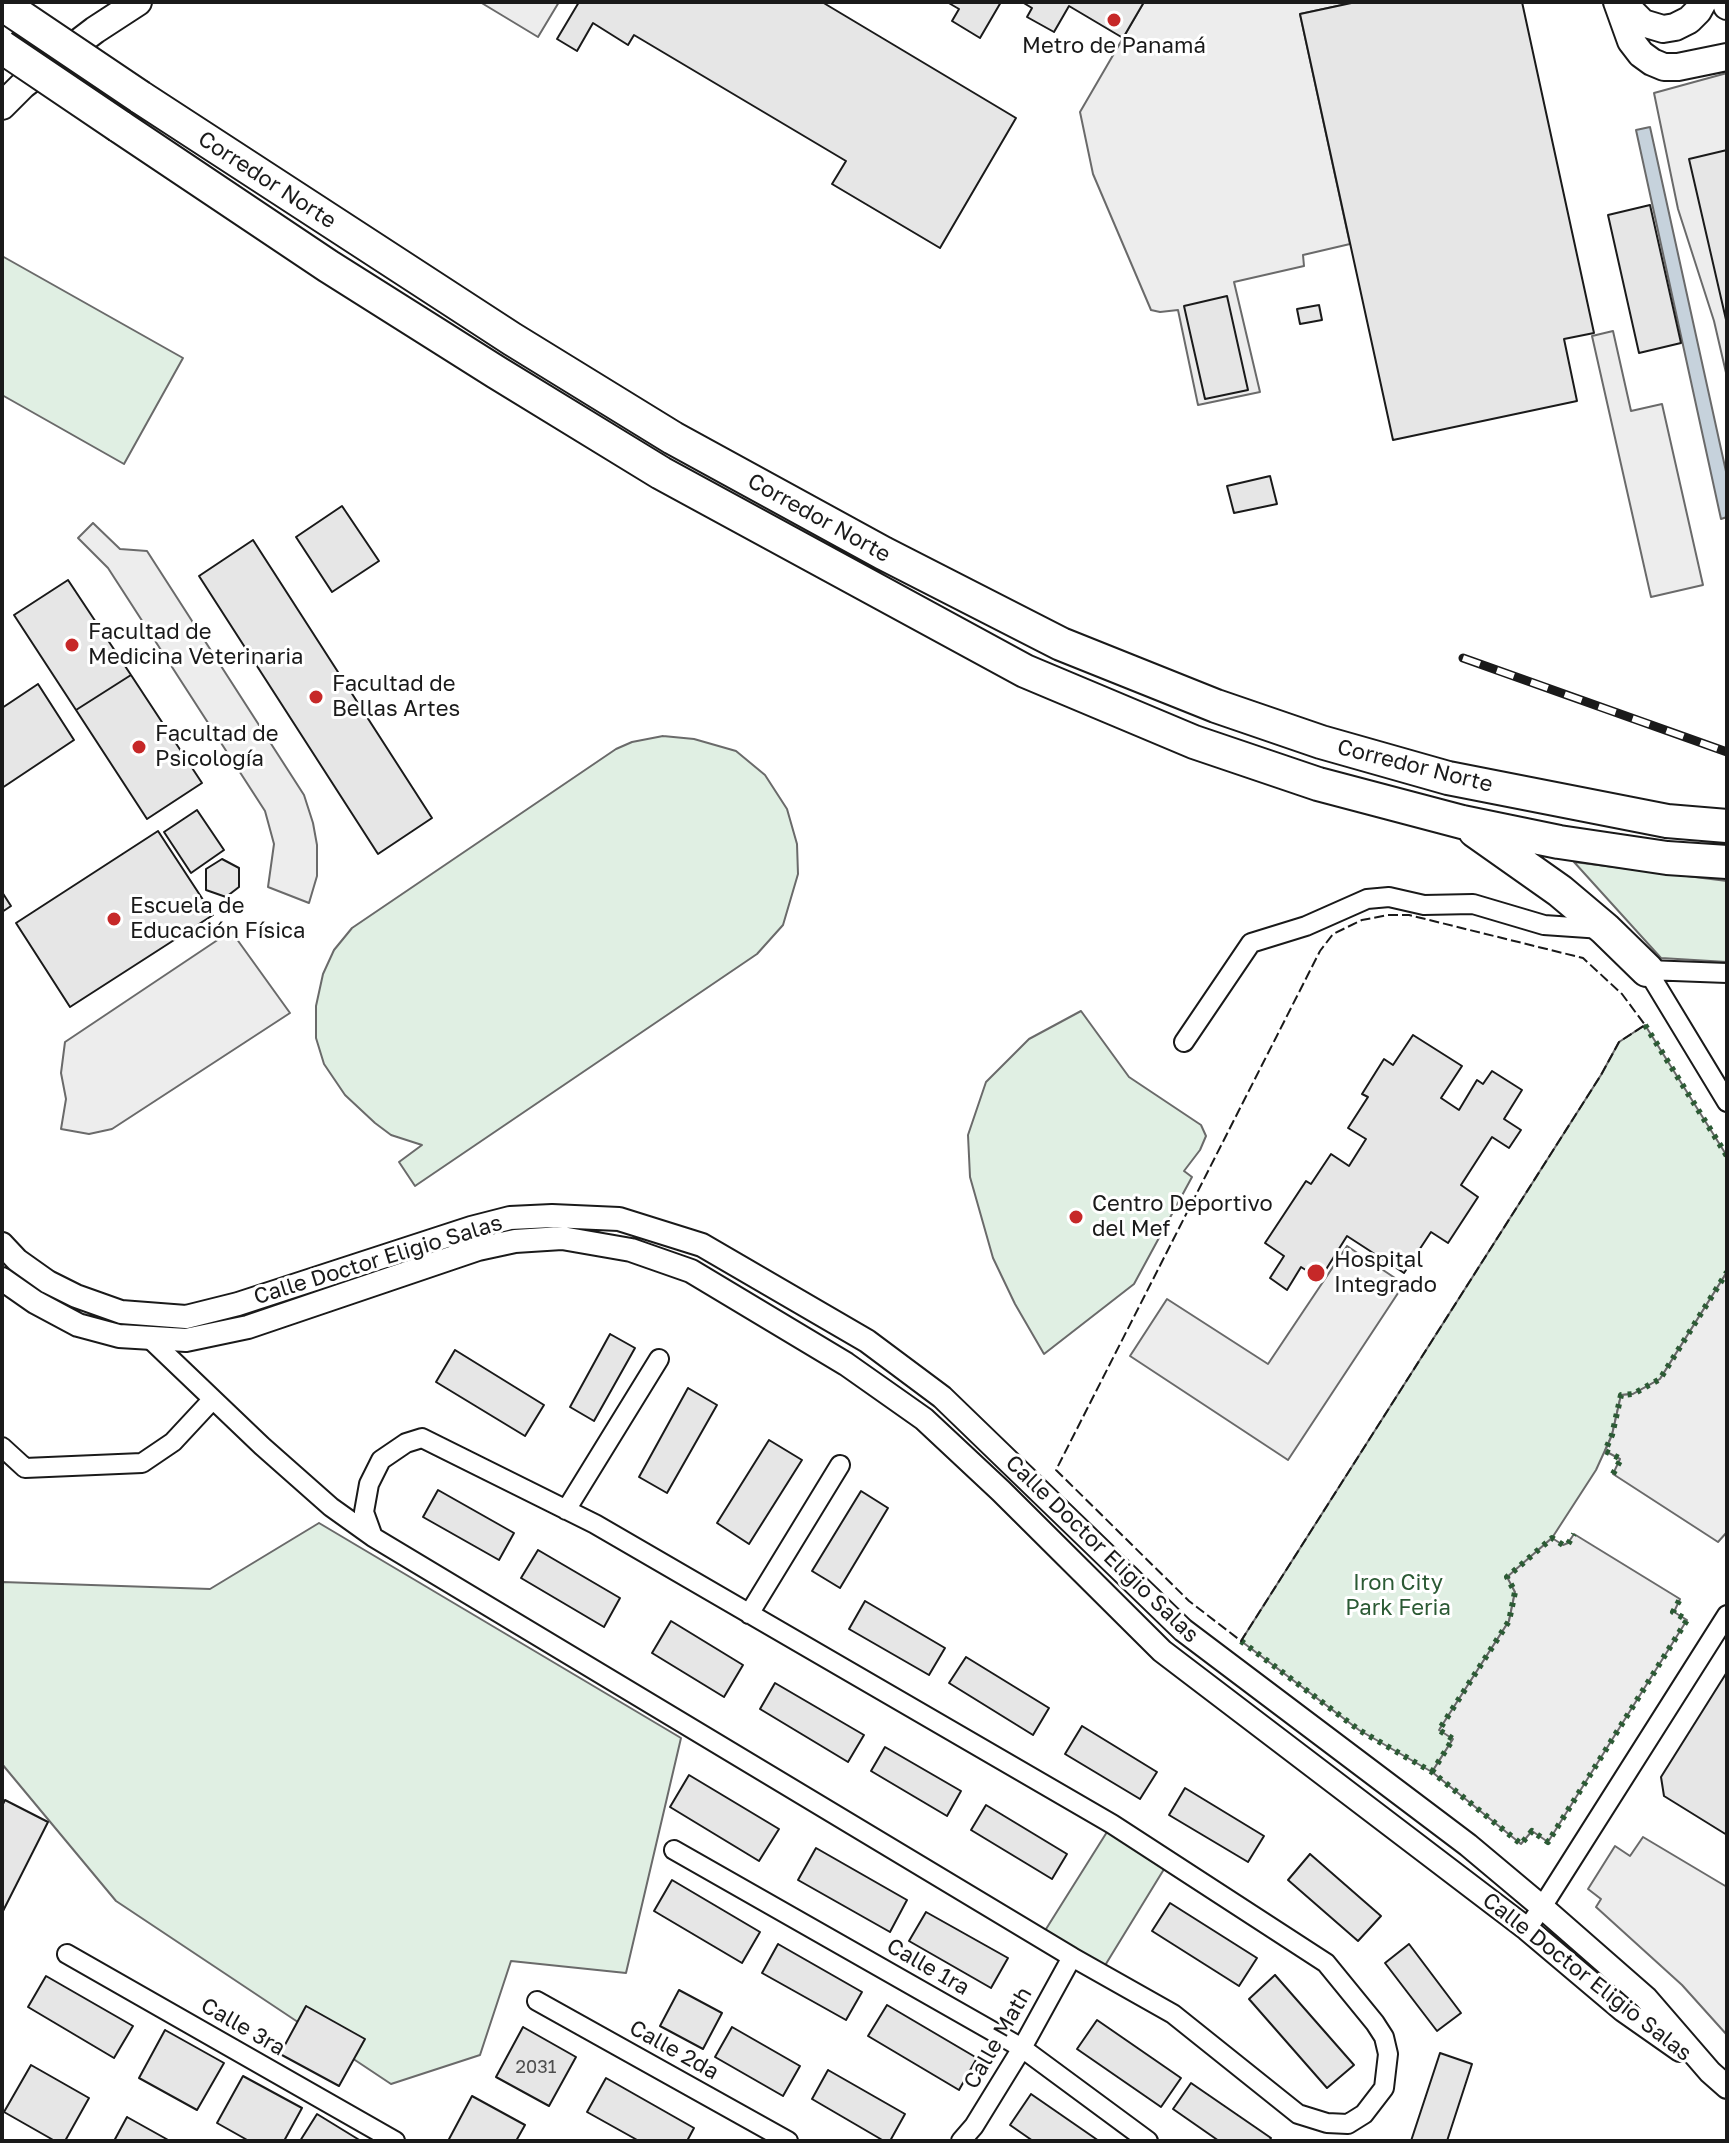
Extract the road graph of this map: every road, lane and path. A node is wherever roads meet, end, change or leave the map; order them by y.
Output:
1 (138, 2) edge
2 (1620, 2) edge
3 (1703, 2) edge
4 (2, 4) edge
5 (2, 47) edge
6 (1727, 57) edge
7 (2, 106) edge
8 (1462, 822) junction
9 (1727, 826) edge
10 (1727, 862) edge
11 (1605, 929) junction
12 (1647, 970) junction
13 (1727, 973) edge
14 (1184, 1042) dead end
15 (1727, 1102) edge
16 (2, 1244) edge
17 (2, 1279) edge
18 (149, 1338) junction
19 (659, 1359) dead end
20 (213, 1399) junction
21 (2, 1447) edge
22 (840, 1465) dead end
23 (566, 1510) junction
24 (373, 1537) junction
25 (749, 1614) junction
26 (1727, 1615) edge
27 (674, 1850) dead end
28 (1542, 1907) junction
29 (1527, 1929) junction
30 (67, 1954) dead end
31 (1072, 1957) junction
32 (537, 2001) dead end
33 (1022, 2048) junction
34 (1719, 2079) edge
35 (395, 2141) edge
36 (788, 2141) edge
37 (961, 2141) edge
38 (1148, 2141) edge

1 - 7 main road
2 - 3 main road
2 - 6 main road
4 - 9 highway, Corredor Norte, bridge
5 - 8 highway, Corredor Norte, bridge
8 - 10 highway, Corredor Norte
8 - 11 highway
11 - 12 highway
11 - 14 street
12 - 13 street
12 - 15 street
16 - 28 street, Calle Doctor Eligio Salas
17 - 18 street, Calle Doctor Eligio Salas
18 - 20 street
18 - 29 street, Calle Doctor Eligio Salas
19 - 23 street
20 - 21 street
20 - 24 street
22 - 25 street
23 - 24 street
23 - 25 street
24 - 31 street
25 - 31 street
26 - 28 street
27 - 33 street, Calle 1ra
28 - 29 street
28 - 34 street, Calle Doctor Eligio Salas
29 - 34 street, Calle Doctor Eligio Salas
30 - 35 street, Calle 3ra
31 - 33 street, Calle Math
32 - 36 street, Calle 2da
33 - 37 street, Calle Math
33 - 38 street, Calle 1ra

